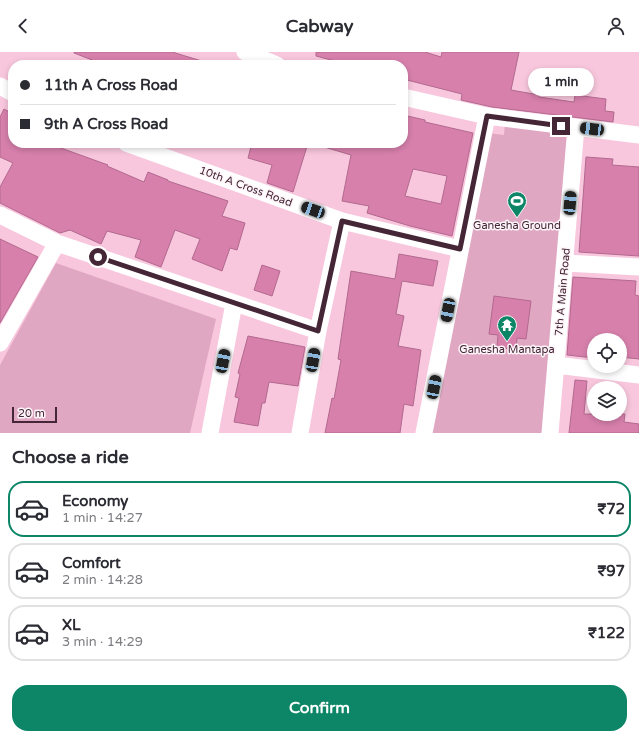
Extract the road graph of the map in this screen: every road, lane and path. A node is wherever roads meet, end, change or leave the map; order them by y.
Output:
1 (245, 52) edge
2 (265, 60) edge
3 (408, 98) edge
4 (487, 116) junction
5 (576, 127) junction
6 (639, 135) edge
7 (140, 148) edge
8 (0, 215) edge
9 (342, 221) junction
10 (57, 243) junction
11 (460, 249) junction
12 (565, 263) junction
13 (639, 267) edge
14 (234, 303) junction
15 (318, 331) junction
16 (0, 343) edge
17 (556, 365) junction
18 (639, 375) edge
19 (210, 433) edge
20 (300, 433) edge
21 (424, 433) edge
22 (550, 433) edge

1 - 2 street
3 - 4 street
4 - 5 street
4 - 11 street
5 - 6 street
5 - 12 street, 7th A Main Road
7 - 9 street, 10th A Cross Road
8 - 10 street
9 - 11 street, 10th A Cross Road
9 - 15 street
10 - 14 street
10 - 16 street
11 - 21 street
12 - 13 street
12 - 17 street, 7th A Main Road
14 - 15 street
14 - 19 street
15 - 20 street
17 - 18 street
17 - 22 street, 7th A Main Road

